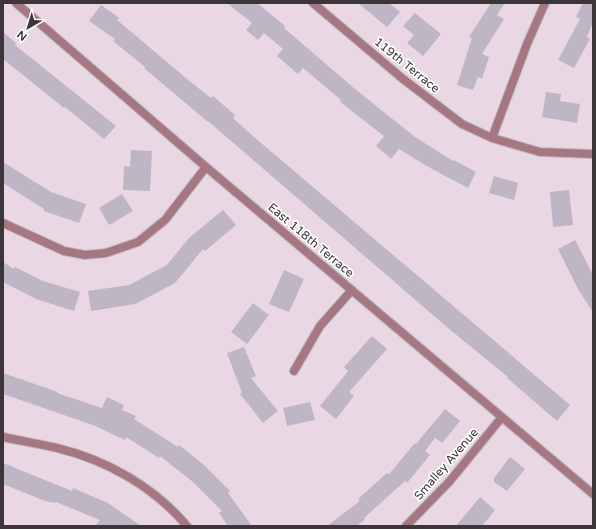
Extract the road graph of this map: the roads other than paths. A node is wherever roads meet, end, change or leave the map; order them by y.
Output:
1 (16, 3) edge
2 (313, 3) edge
3 (545, 3) edge
4 (492, 138) junction
5 (593, 154) edge
6 (206, 167) junction
7 (3, 223) edge
8 (352, 290) junction
9 (294, 371) dead end
10 (502, 417) junction
11 (3, 437) edge
12 (593, 494) edge
13 (187, 526) edge
14 (406, 526) edge

1 - 6 street, East 118th Terrace
2 - 4 street, 119th Terrace
3 - 4 street
4 - 5 street, 119th Terrace
6 - 7 street
6 - 8 street, East 118th Terrace
8 - 9 street
8 - 10 street, East 118th Terrace
10 - 12 street, East 118th Terrace
10 - 14 street, Smalley Avenue
11 - 13 street

